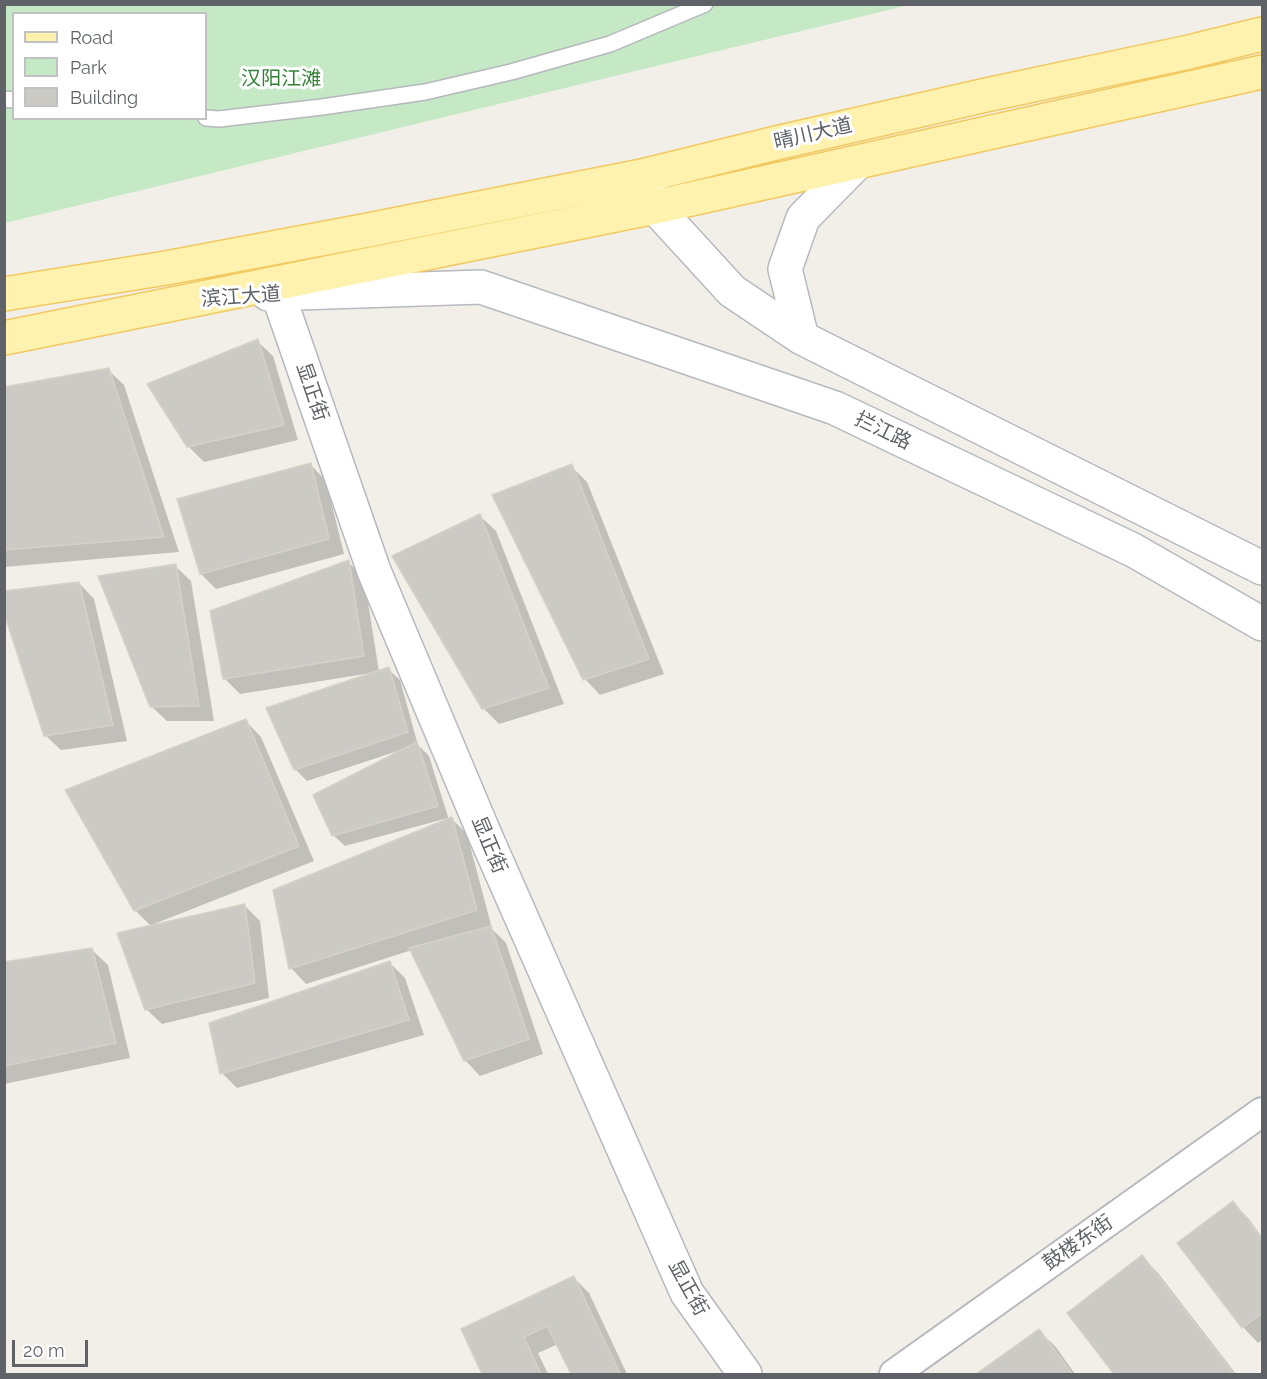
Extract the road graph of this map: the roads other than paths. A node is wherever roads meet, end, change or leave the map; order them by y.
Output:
1 (705, 4) edge
2 (1263, 34) edge
3 (1263, 72) edge
4 (207, 118) edge
5 (857, 163) junction
6 (642, 176) junction
7 (655, 207) junction
8 (363, 231) joint
9 (481, 287) joint
10 (4, 294) edge
11 (278, 294) junction
12 (207, 297) junction
13 (802, 338) junction
14 (4, 339) edge
15 (1263, 567) edge
16 (1263, 624) edge
17 (1263, 1112) edge
18 (745, 1374) edge
19 (894, 1374) edge

1 - 4 lane
2 - 6 main road, 晴川大道
3 - 5 main road, 晴川大道
5 - 7 main road, 晴川大道
5 - 13 main road
6 - 7 main road
6 - 8 main road, 晴川大道
7 - 12 main road, 晴川大道
7 - 13 main road
8 - 10 main road, 滨江大道
9 - 11 main road, 滨江大道
9 - 16 main road, 拦江路
11 - 12 main road, 滨江大道
11 - 18 main road, 显正街
12 - 14 main road, 滨江大道
13 - 15 main road
17 - 19 street, 鼓楼东街

